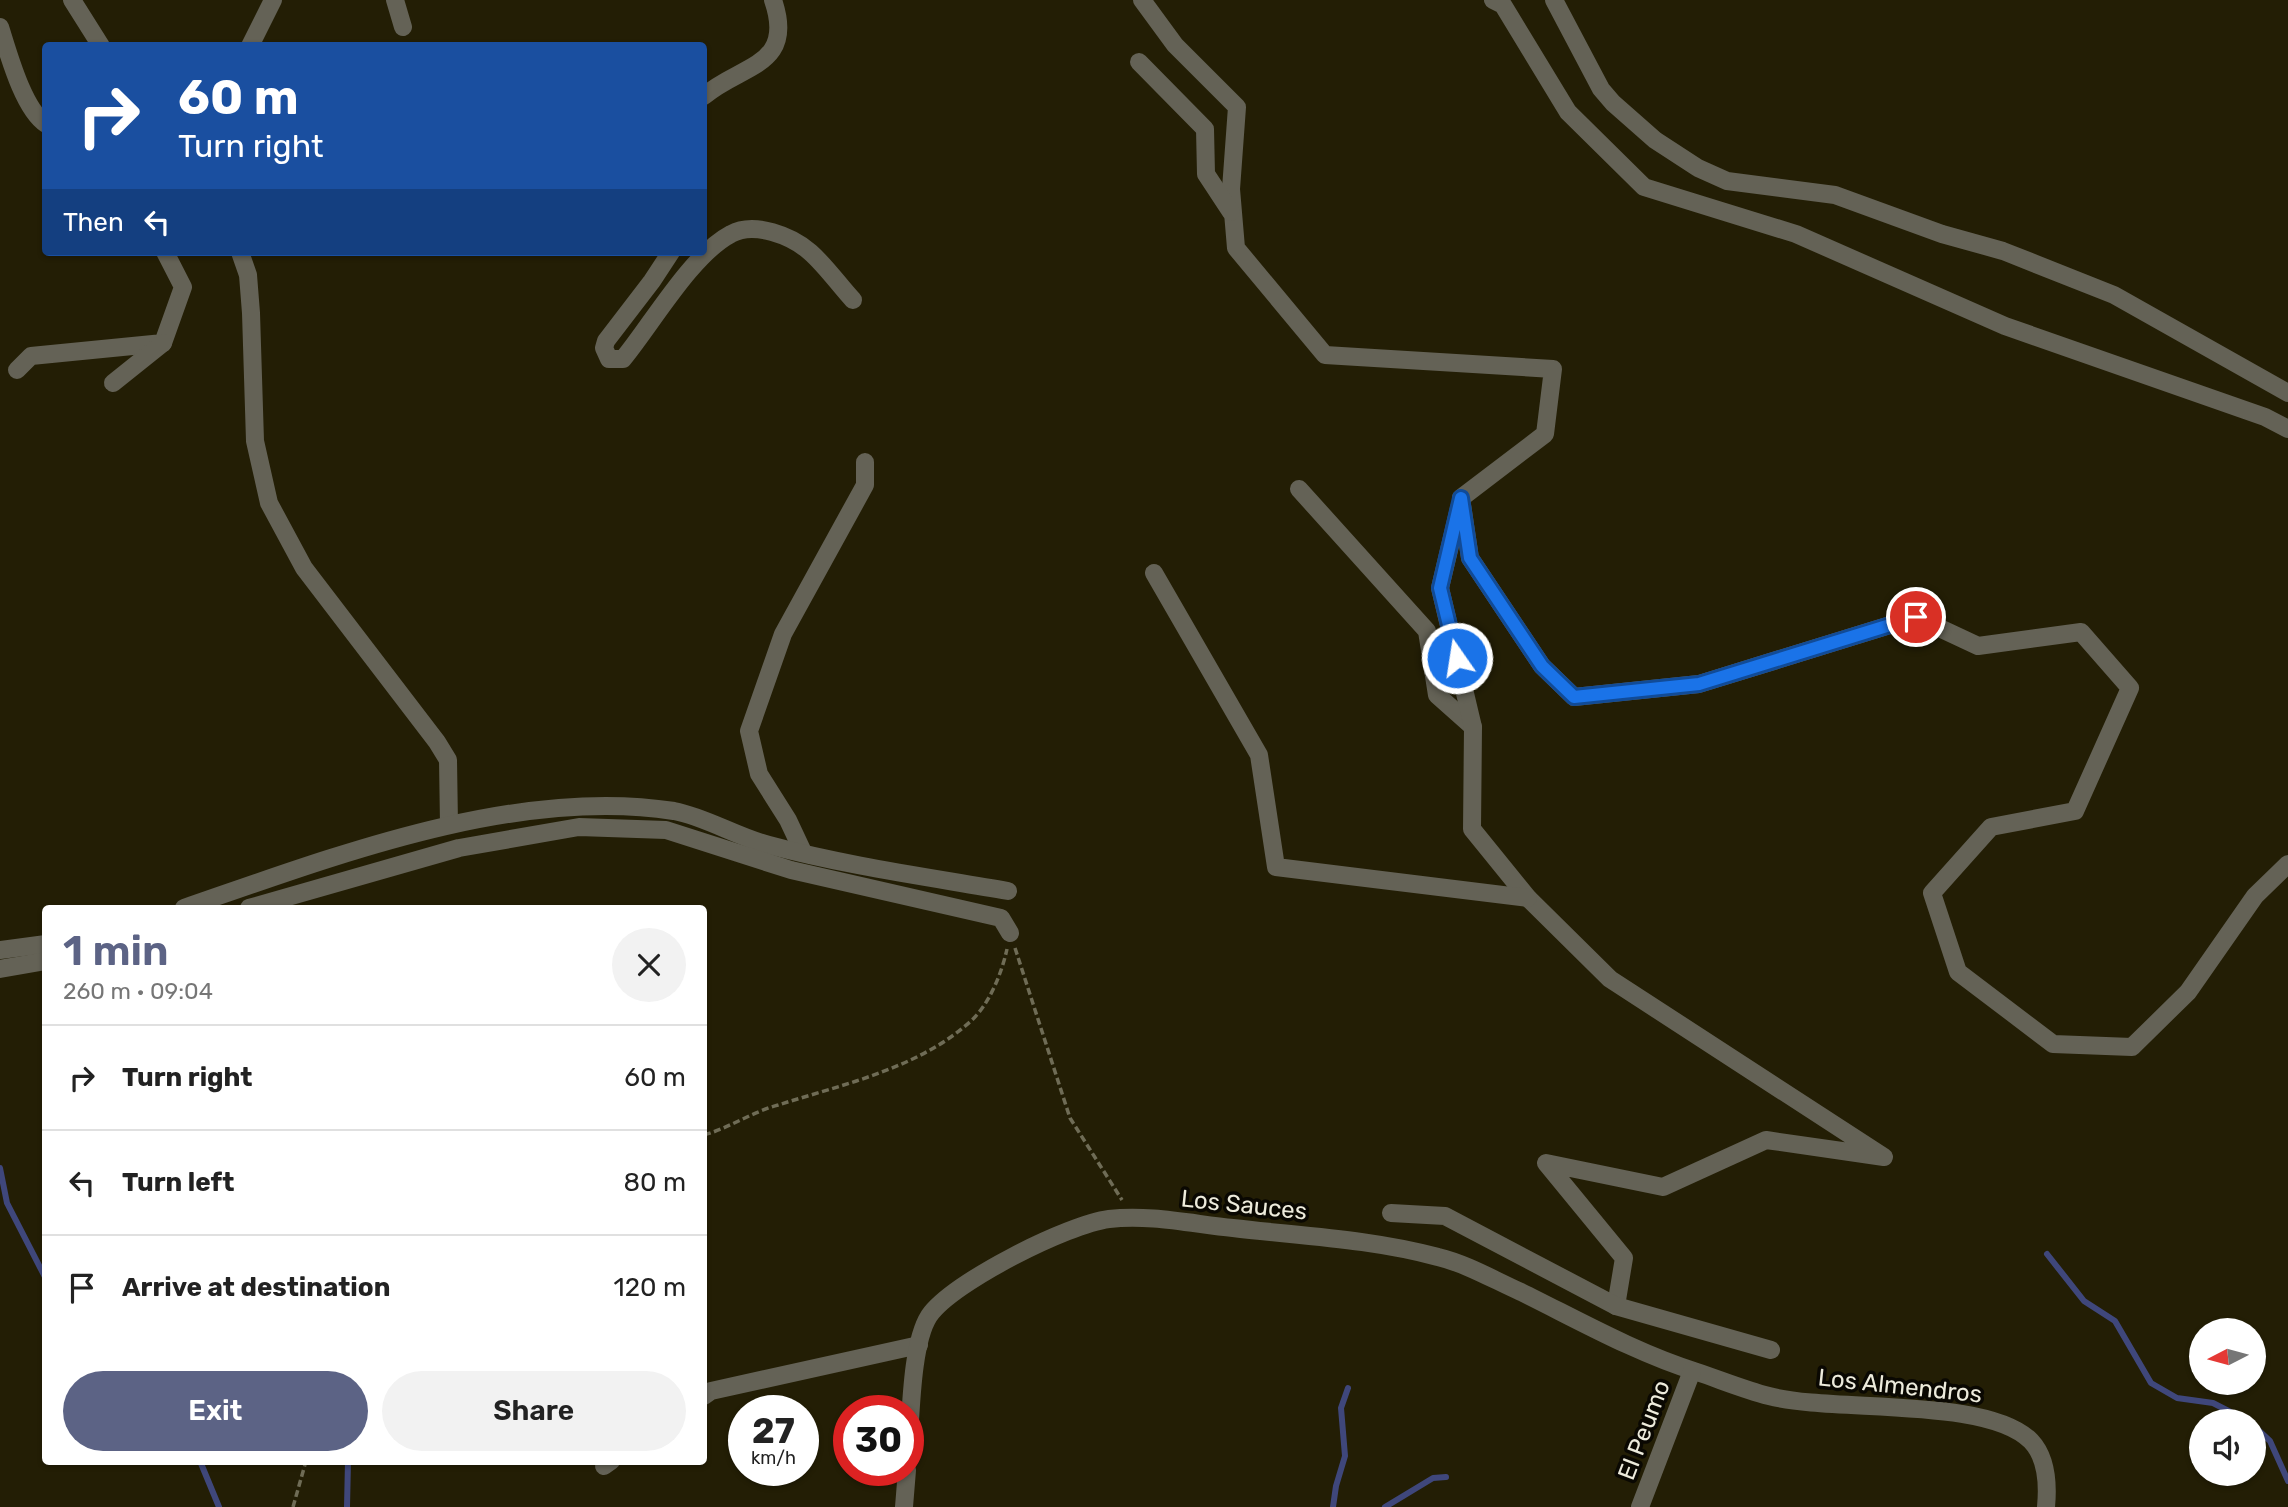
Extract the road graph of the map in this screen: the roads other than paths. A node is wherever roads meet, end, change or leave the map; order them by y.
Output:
1 (72, 0) edge
2 (274, 0) edge
3 (395, 0) edge
4 (773, 0) edge
5 (1142, 0) edge
6 (1493, 0) edge
7 (1554, 0) edge
8 (0, 27) edge
9 (403, 27) dead end
10 (99, 42) edge
11 (252, 42) edge
12 (1139, 61) dead end
13 (707, 94) edge
14 (42, 122) edge
15 (1233, 215) junction
16 (707, 253) edge
17 (167, 256) edge
18 (241, 256) edge
19 (668, 256) edge
20 (703, 256) edge
21 (853, 300) dead end
22 (163, 343) junction
23 (17, 370) dead end
24 (113, 383) dead end
25 (2288, 393) edge
26 (2288, 429) edge
27 (865, 462) dead end
28 (1299, 489) dead end
29 (1461, 498) junction
30 (1154, 573) dead end
31 (1473, 727) junction
32 (449, 824) junction
33 (803, 852) junction
34 (2288, 864) edge
35 (1008, 891) dead end
36 (1528, 898) junction
37 (193, 905) edge
38 (260, 905) edge
39 (1010, 933) road end
40 (42, 945) edge
41 (0, 950) edge
42 (42, 962) edge
43 (0, 969) edge
44 (1391, 1213) dead end
45 (1616, 1306) junction
46 (919, 1345) junction
47 (1771, 1350) dead end
48 (1692, 1371) junction
49 (707, 1394) edge
50 (914, 1395) edge
51 (906, 1486) edge
52 (904, 1507) edge
53 (1640, 1507) edge
54 (2046, 1507) edge

1 - 10 street
2 - 11 street
3 - 9 street
4 - 13 street
5 - 15 street
6 - 26 street
7 - 25 street
8 - 14 street
12 - 15 street
15 - 29 street
16 - 21 street
17 - 22 street
18 - 32 street
19 - 20 street
22 - 23 street
22 - 24 street
27 - 33 street
28 - 31 street
29 - 31 street
29 - 34 street
30 - 36 street
31 - 36 street
32 - 33 street
32 - 37 street
33 - 35 street
36 - 45 street
38 - 39 street
40 - 41 street
42 - 43 street
44 - 45 street
45 - 47 street
46 - 48 street, Los Sauces
46 - 49 street
46 - 50 street, Los Sauces
48 - 53 street, El Peumo
48 - 54 street, Los Almendros
51 - 52 street

